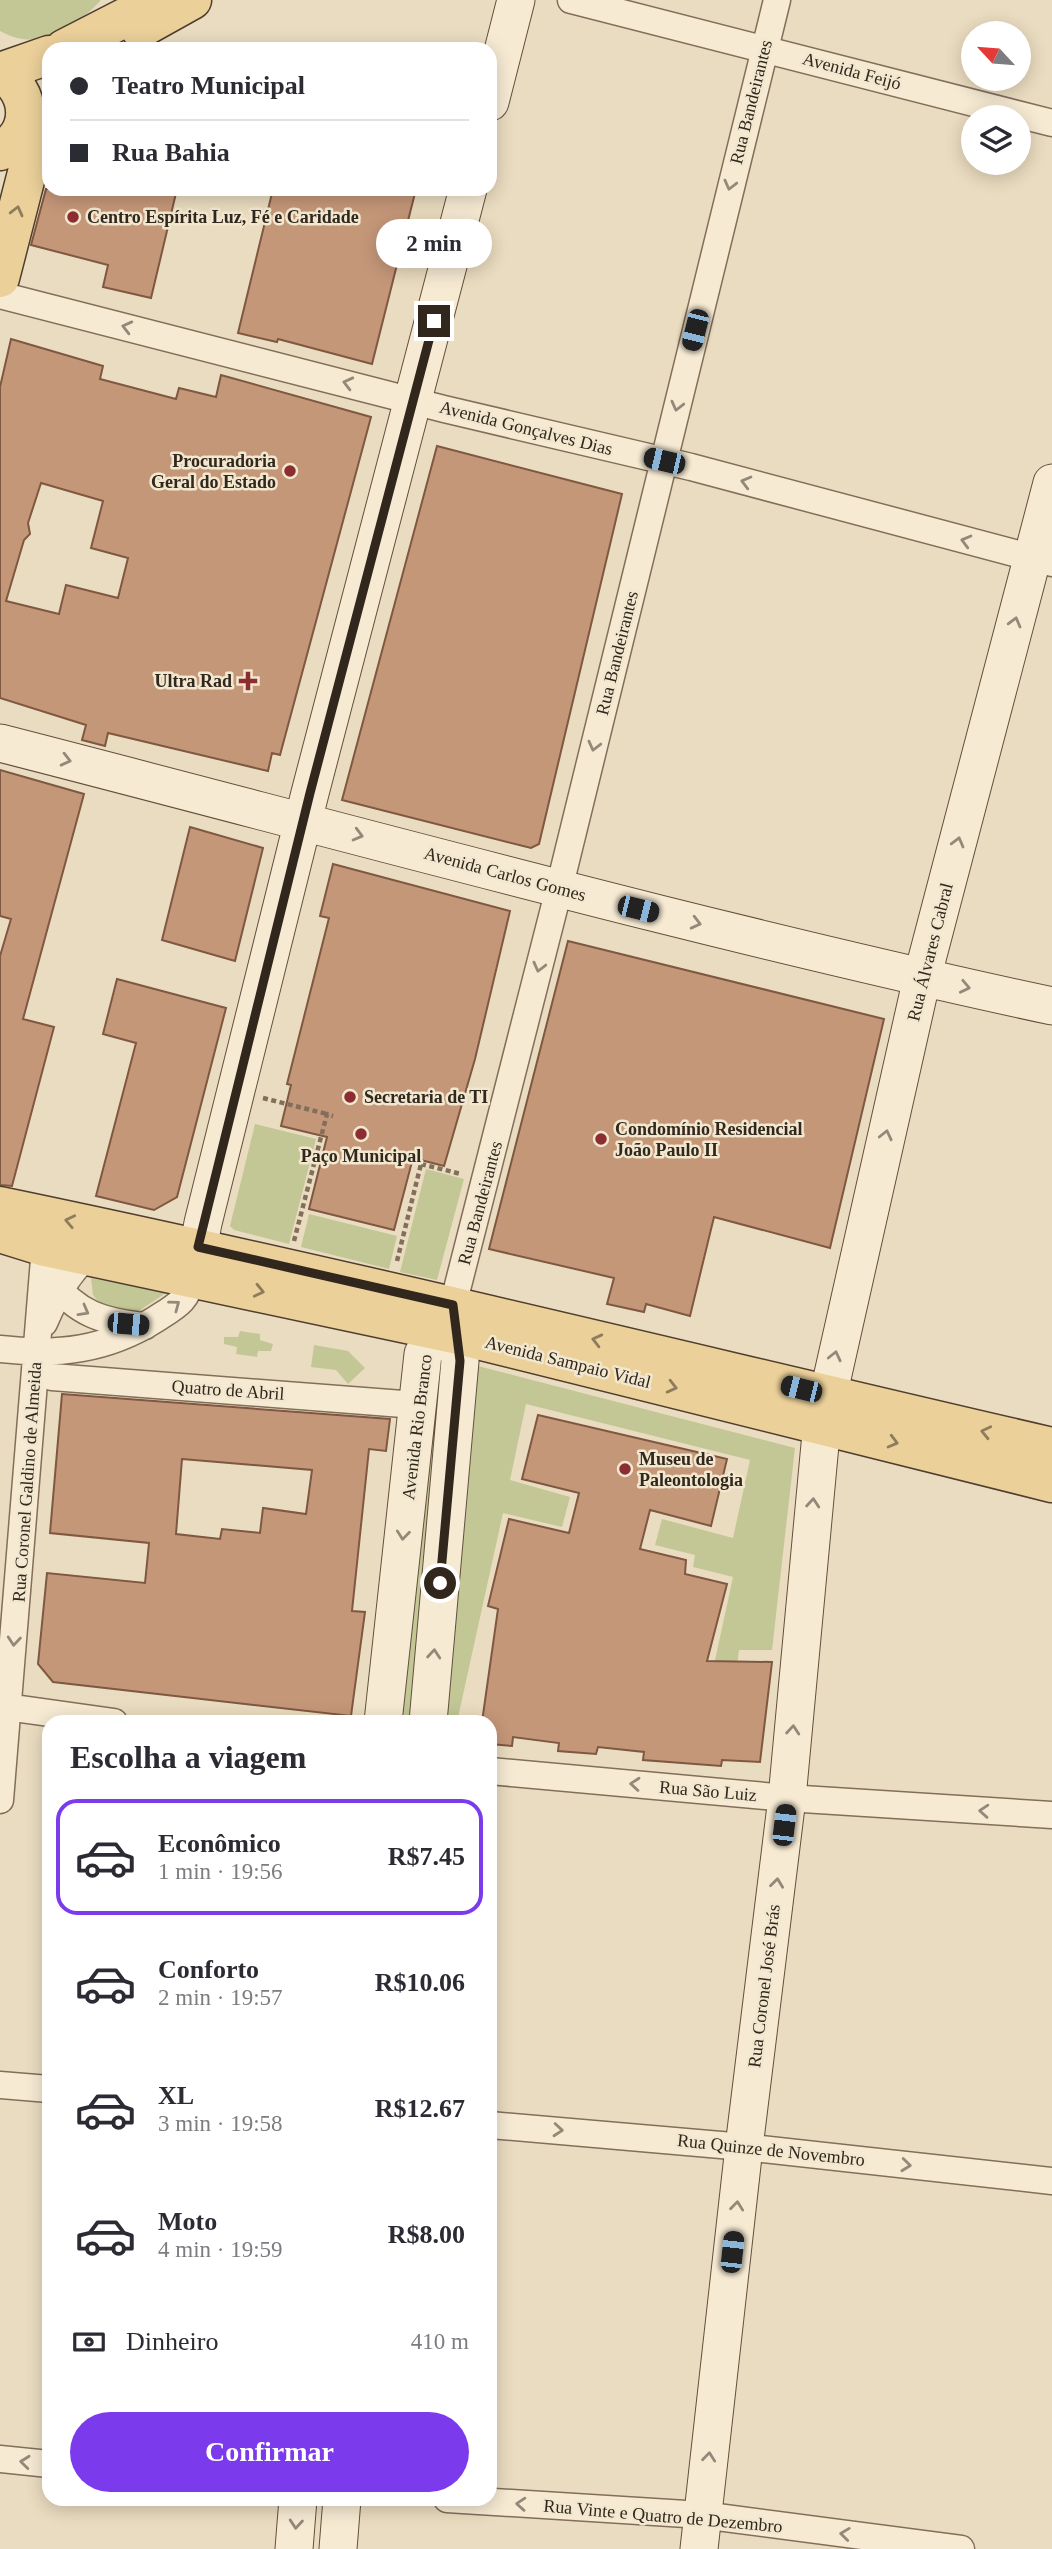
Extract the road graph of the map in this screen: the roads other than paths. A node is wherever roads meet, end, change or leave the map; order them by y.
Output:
1 (159, 0) edge
2 (191, 0) edge
3 (516, 0) edge
4 (571, 0) edge
5 (777, 0) edge
6 (78, 42) edge
7 (117, 42) edge
8 (764, 48) junction
9 (42, 57) edge
10 (0, 72) edge
11 (497, 75) edge
12 (25, 119) edge
13 (1052, 123) edge
14 (466, 196) edge
15 (0, 278) edge
16 (0, 295) edge
17 (414, 401) junction
18 (664, 461) junction
19 (1052, 483) edge
20 (1042, 561) edge
21 (0, 743) edge
22 (303, 821) junction
23 (559, 889) junction
24 (922, 978) junction
25 (1052, 1006) edge
26 (0, 1206) edge
27 (0, 1233) edge
28 (136, 1235) junction
29 (44, 1255) junction
30 (86, 1255) junction
31 (196, 1261) junction
32 (60, 1291) junction
33 (449, 1323) junction
34 (145, 1325) junction
35 (37, 1344) junction
36 (0, 1349) edge
37 (52, 1377) dead end
38 (403, 1404) dead end
39 (825, 1409) junction
40 (1052, 1447) edge
41 (1052, 1483) edge
42 (5, 1706) edge
43 (66, 1715) edge
44 (384, 1715) edge
45 (429, 1715) edge
46 (497, 1772) edge
47 (787, 1798) junction
48 (0, 1800) edge
49 (1052, 1815) edge
50 (0, 2085) edge
51 (42, 2088) edge
52 (497, 2125) edge
53 (744, 2147) junction
54 (1052, 2181) edge
55 (0, 2459) edge
56 (42, 2463) edge
57 (497, 2505) edge
58 (297, 2506) edge
59 (341, 2506) edge
60 (701, 2532) edge
61 (294, 2549) edge
62 (338, 2549) edge
63 (961, 2549) edge

1 - 6 main road
2 - 7 main road
3 - 11 street
4 - 8 street, Avenida Feijó
5 - 8 street, Rua Bandeirantes
8 - 13 street, Avenida Feijó
8 -> 18 street, Rua Bandeirantes
9 - 10 main road
10 - 12 main road
15 -> 12 main road
14 - 17 street
17 -> 16 street, Avenida Gonçalves Dias
17 - 18 street, Avenida Gonçalves Dias
17 - 22 street
20 -> 18 street, Avenida Gonçalves Dias
18 -> 23 street, Rua Bandeirantes
19 - 20 street, Rua Álvares Cabral
24 -> 20 street, Rua Álvares Cabral
21 -> 22 street, Avenida Carlos Gomes
22 -> 23 street, Avenida Carlos Gomes
22 - 31 street
23 -> 24 street, Avenida Carlos Gomes
23 -> 33 street, Rua Bandeirantes
24 -> 25 street, Avenida Carlos Gomes
39 -> 24 street, Rua Álvares Cabral
28 -> 26 main road, Avenida Sampaio Vidal
27 - 29 main road, Avenida Sampaio Vidal
28 - 30 street
28 - 31 main road, Avenida Sampaio Vidal
29 - 30 main road, Avenida Sampaio Vidal
29 - 32 street
29 - 35 street, Rua Coronel Galdino de Almeida
30 - 31 main road, Avenida Sampaio Vidal
30 - 32 street
31 - 33 main road, Avenida Sampaio Vidal
34 -> 31 street
32 -> 34 street
32 - 35 street
33 - 39 main road, Avenida Sampaio Vidal
33 -> 44 street, Avenida Rio Branco
45 -> 33 street, Avenida Rio Branco
34 - 35 street
35 - 36 street
35 -> 42 street, Rua Coronel Galdino de Almeida
37 - 38 street, Quatro de Abril
40 -> 39 main road, Avenida Sampaio Vidal
39 -> 41 main road, Avenida Sampaio Vidal
47 -> 39 street, Rua Coronel José Brás
42 - 43 street
42 - 48 street, Rua Coronel Galdino de Almeida
47 -> 46 street, Rua São Luiz
49 -> 47 street, Rua São Luiz
53 -> 47 street, Rua Coronel José Brás
50 - 51 street
52 -> 53 street, Rua Quinze de Novembro
53 -> 54 street, Rua Quinze de Novembro
60 -> 53 street, Rua Coronel José Brás
56 -> 55 street
60 -> 57 street, Rua Vinte e Quatro de Dezembro
58 -> 61 street
59 - 62 street
63 -> 60 street, Rua Vinte e Quatro de Dezembro

